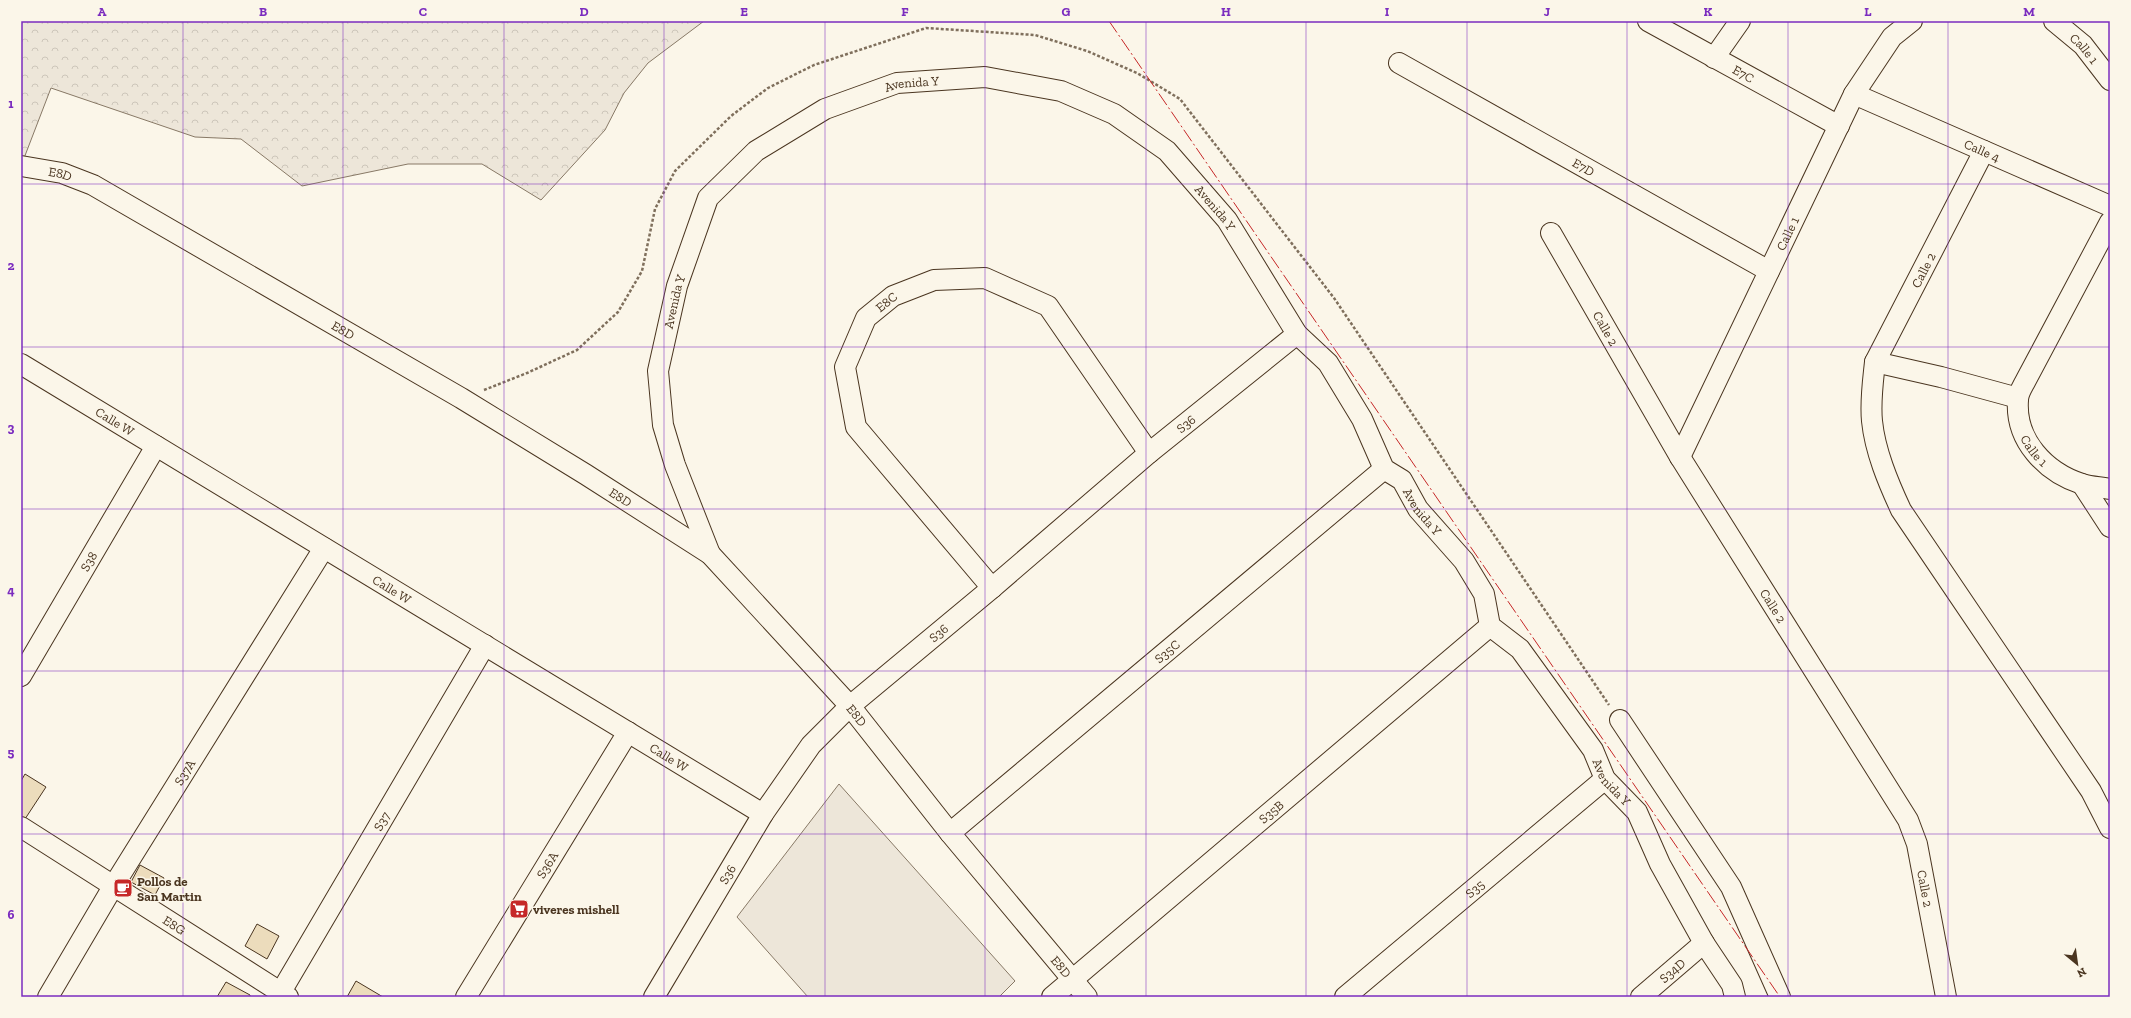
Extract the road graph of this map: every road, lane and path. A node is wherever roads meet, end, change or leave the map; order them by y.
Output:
1 (1648, 21) edge
2 (1740, 21) edge
3 (1912, 21) edge
4 (2054, 21) edge
5 (1714, 58) junction
6 (1399, 63) dead end
7 (2110, 80) edge
8 (1854, 94) junction
9 (1838, 126) junction
10 (1984, 151) junction
11 (21, 166) edge
12 (2110, 206) edge
13 (2110, 222) edge
14 (1551, 234) dead end
15 (1769, 271) junction
16 (1297, 334) junction
17 (1875, 362) junction
18 (21, 364) edge
19 (461, 398) junction
20 (2018, 398) junction
21 (156, 446) junction
22 (1149, 453) junction
23 (1680, 457) junction
24 (1384, 469) junction
25 (2082, 484) junction
26 (2110, 489) edge
27 (2110, 527) edge
28 (324, 548) junction
29 (710, 554) junction
30 (992, 588) junction
31 (1490, 626) junction
32 (485, 645) junction
33 (21, 676) edge
34 (850, 706) junction
35 (1620, 720) joint
36 (628, 732) junction
37 (1605, 779) junction
38 (763, 814) junction
39 (21, 827) edge
40 (2110, 828) edge
41 (950, 833) junction
42 (114, 885) junction
43 (1704, 943) junction
44 (1073, 980) junction
45 (283, 996) edge
46 (48, 997) edge
47 (466, 997) edge
48 (654, 997) edge
49 (1052, 997) edge
50 (1087, 997) edge
51 (1345, 997) edge
52 (1641, 997) edge
53 (1734, 997) edge
54 (1780, 997) edge
55 (1946, 997) edge

1 - 5 street, E7C
2 - 5 street
3 - 8 street, Calle 1
4 - 7 street, Calle 1
5 - 9 street, E7C
6 - 15 street, E7D
8 - 9 street, Calle 1
8 - 10 street, Calle 4
9 - 15 street, Calle 1
10 - 12 street, Calle 4
10 - 17 street, Calle 2
11 - 19 street, E8D
13 - 20 street, Calle 1
14 - 23 street, Calle 2
15 - 23 street, Calle 1
16 - 22 street, S36
16 - 24 street, Avenida Y
16 - 29 street, Avenida Y
17 - 20 street
17 - 40 street, Calle 2
18 - 21 street, Calle W
19 - 29 street, E8D
19 - 35 path
20 - 25 street, Calle 1
21 - 28 street, Calle W
21 - 33 street, S38
22 - 30 street, S36
22 - 30 street, E8C
23 - 55 street, Calle 2
24 - 31 street, Avenida Y
24 - 41 street, S35C
25 - 26 street, Calle 1
25 - 27 street
28 - 32 street, Calle W
28 - 42 street, S37A
29 - 34 street, E8D
30 - 34 street, S36
31 - 37 street, Avenida Y
31 - 44 street, S35B
32 - 36 street, Calle W
32 - 45 street, S37
34 - 38 street, S36
34 - 41 street, E8D
35 - 54 street
36 - 38 street, Calle W
36 - 47 street, S36A
37 - 43 street, Avenida Y
37 - 51 street, S35
38 - 48 street, S36
39 - 42 street, E8G
41 - 44 street, E8D
42 - 45 street, E8G
42 - 46 street, S37A
43 - 52 street, S34D
43 - 53 street, Avenida Y
44 - 49 street, S35B
44 - 50 street, E8D

